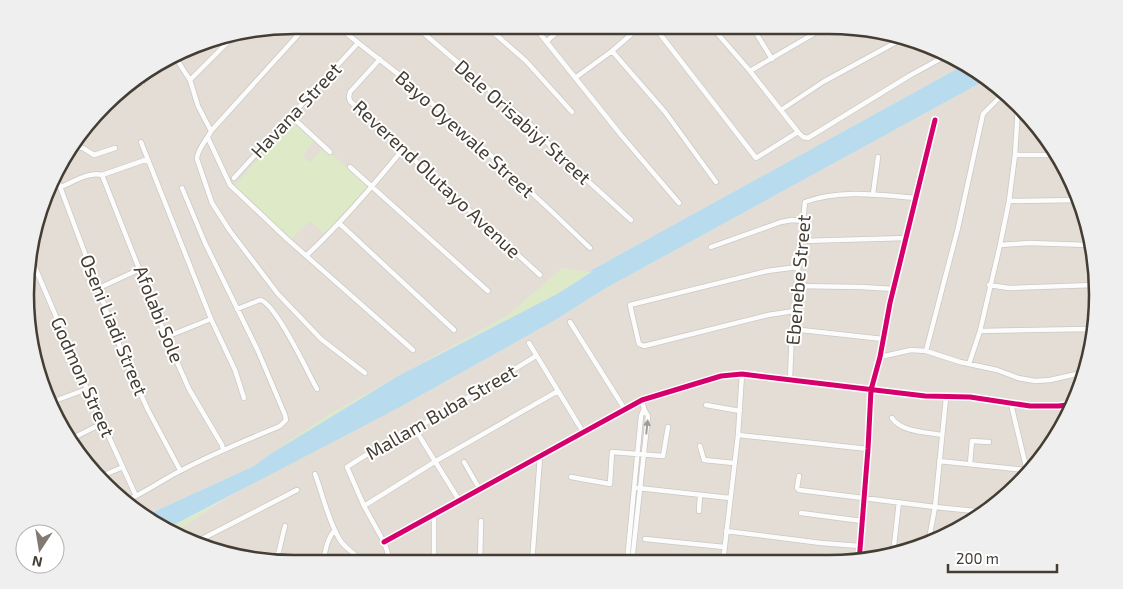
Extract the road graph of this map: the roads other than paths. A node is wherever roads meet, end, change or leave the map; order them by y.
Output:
1 (299, 34) edge
2 (347, 34) edge
3 (425, 34) edge
4 (495, 34) edge
5 (540, 34) edge
6 (555, 34) edge
7 (632, 34) edge
8 (660, 34) edge
9 (718, 34) edge
10 (757, 34) edge
11 (810, 35) edge
12 (546, 41) junction
13 (226, 43) edge
14 (895, 43) edge
15 (358, 44) junction
16 (612, 51) junction
17 (380, 59) junction
18 (772, 59) junction
19 (939, 59) edge
20 (178, 62) edge
21 (750, 72) junction
22 (575, 78) junction
23 (190, 80) junction
24 (1000, 98) edge
25 (781, 110) junction
26 (572, 112) dead end
27 (1018, 115) edge
28 (291, 116) junction
29 (935, 120) dead end
30 (211, 131) junction
31 (798, 132) junction
32 (208, 138) junction
33 (141, 142) dead end
34 (80, 148) edge
35 (115, 148) dead end
36 (403, 149) junction
37 (330, 152) dead end
38 (1015, 155) junction
39 (1048, 155) edge
40 (878, 157) dead end
41 (148, 159) junction
42 (350, 167) dead end
43 (102, 175) junction
44 (234, 178) dead end
45 (716, 182) dead end
46 (59, 183) edge
47 (61, 186) junction
48 (372, 187) junction
49 (182, 188) dead end
50 (873, 194) junction
51 (916, 198) junction
52 (1071, 200) edge
53 (1009, 201) junction
54 (679, 203) dead end
55 (631, 220) dead end
56 (804, 221) junction
57 (339, 223) junction
58 (907, 238) junction
59 (802, 241) junction
60 (1000, 245) junction
61 (1084, 246) edge
62 (711, 247) dead end
63 (590, 248) dead end
64 (307, 256) junction
65 (798, 267) junction
66 (35, 268) edge
67 (140, 270) junction
68 (540, 275) dead end
69 (989, 285) junction
70 (1089, 285) edge
71 (796, 286) junction
72 (99, 288) junction
73 (894, 289) junction
74 (488, 291) dead end
75 (237, 310) junction
76 (794, 311) junction
77 (211, 320) junction
78 (570, 322) dead end
79 (454, 330) dead end
80 (792, 330) junction
81 (1087, 330) edge
82 (980, 331) junction
83 (166, 337) junction
84 (883, 339) junction
85 (529, 343) dead end
86 (413, 350) dead end
87 (926, 351) junction
88 (536, 356) junction
89 (880, 357) junction
90 (969, 364) junction
91 (365, 373) dead end
92 (742, 374) junction
93 (1076, 374) edge
94 (790, 379) junction
95 (87, 389) junction
96 (317, 389) dead end
97 (871, 390) junction
98 (558, 391) junction
99 (244, 398) dead end
100 (946, 398) junction
101 (57, 400) edge
102 (642, 400) junction
103 (1012, 404) junction
104 (706, 405) dead end
105 (1064, 405) edge
106 (624, 408) junction
107 (644, 409) junction
108 (740, 411) junction
109 (892, 418) dead end
110 (103, 423) junction
111 (668, 427) dead end
112 (415, 429) junction
113 (583, 432) junction
114 (738, 434) junction
115 (942, 435) junction
116 (76, 436) edge
117 (989, 442) dead end
118 (700, 446) dead end
119 (223, 449) junction
120 (868, 449) junction
121 (638, 453) junction
122 (645, 454) junction
123 (540, 457) junction
124 (436, 461) junction
125 (939, 461) junction
126 (464, 462) dead end
127 (734, 463) junction
128 (970, 464) junction
129 (1026, 465) edge
130 (123, 467) junction
131 (180, 470) junction
132 (1020, 471) edge
133 (315, 474) dead end
134 (106, 475) edge
135 (799, 476) dead end
136 (571, 477) dead end
137 (479, 488) junction
138 (637, 488) junction
139 (297, 490) dead end
140 (700, 495) junction
141 (136, 496) junction
142 (132, 498) edge
143 (730, 498) junction
144 (865, 498) junction
145 (459, 500) junction
146 (899, 502) junction
147 (364, 506) junction
148 (935, 507) junction
149 (699, 511) dead end
150 (973, 511) edge
151 (801, 513) dead end
152 (434, 514) junction
153 (481, 521) dead end
154 (862, 521) junction
155 (285, 526) dead end
156 (335, 530) junction
157 (726, 531) junction
158 (930, 534) edge
159 (203, 538) edge
160 (645, 539) dead end
161 (384, 542) junction
162 (860, 546) junction
163 (895, 546) edge
164 (724, 548) junction
165 (860, 553) edge
166 (278, 554) edge
167 (326, 555) edge
168 (356, 555) edge
169 (388, 555) edge
170 (434, 555) edge
171 (480, 555) edge
172 (533, 555) edge
173 (628, 555) edge
174 (632, 555) edge
175 (724, 555) edge

1 - 30 street
2 - 15 street, Bayo Oyewale Street
3 - 55 street, Dele Orisabiyi Street
4 - 26 street
5 - 12 street
6 - 12 street
7 - 16 street
8 - 31 street
9 - 21 street
10 - 18 street
11 - 18 street
12 - 22 street
13 - 23 street
14 - 25 street
15 - 17 street, Bayo Oyewale Street
15 - 28 street, Havana Street
16 - 22 street
16 - 45 street
17 - 36 street, Reverend Olutayo Avenue
17 - 63 street, Bayo Oyewale Street
18 - 21 street
19 - 31 street
20 - 23 street
21 - 25 street
22 - 54 street
23 - 30 street
24 - 87 street
25 - 31 street
27 - 38 street
28 - 37 street
28 - 44 street, Havana Street
29 - 51 street
30 - 32 street
32 - 64 street
32 - 91 street
33 - 41 street
34 - 35 street
36 - 48 street
36 - 68 street, Reverend Olutayo Avenue
38 - 39 street
38 - 53 street
40 - 50 street
41 - 43 street
41 - 77 street
42 - 48 street
43 - 47 street
43 - 67 street, Afolabi Sole
46 - 47 street, Oseni Liadi Street
47 - 72 street, Oseni Liadi Street
48 - 57 street
48 - 74 street
49 - 75 street
50 - 51 street, Ebenebe Street
50 - 56 street, Ebenebe Street
51 - 58 street
52 - 53 street
53 - 60 street
56 - 59 street, Ebenebe Street
56 - 62 street
57 - 64 street
57 - 79 street
58 - 59 street
58 - 73 street
59 - 65 street, Ebenebe Street
60 - 61 street
60 - 69 street
64 - 86 street
65 - 71 street, Ebenebe Street
65 - 76 street
66 - 95 street, Godmon Street
67 - 72 street
67 - 83 street, Afolabi Sole
69 - 70 street
69 - 82 street
71 - 73 street
71 - 76 street, Ebenebe Street
72 - 131 street, Oseni Liadi Street
73 - 84 street
75 - 96 street
75 - 119 street
76 - 80 street, Ebenebe Street
77 - 83 street
77 - 99 street
78 - 106 street
80 - 84 street
80 - 94 street, Ebenebe Street
81 - 82 street
82 - 90 street
83 - 119 street, Afolabi Sole
84 - 89 street
85 - 88 street
87 - 89 street
87 - 90 street
88 - 98 street
88 - 112 street, Mallam Buba Street
89 - 97 street
90 - 93 street
92 - 94 street
92 - 102 street
92 - 108 street
94 - 97 street
95 - 101 street
95 - 110 street, Godmon Street
97 - 100 street
97 - 120 street
98 - 113 street
98 - 124 street
100 - 103 street
100 - 115 street
102 - 106 street
102 - 107 street
103 - 105 street
103 - 129 street
104 - 108 street
106 - 113 street
107 - 121 street
122 -> 107 street
108 - 114 street
109 - 115 street
110 - 116 street
110 - 130 street, Godmon Street
111 - 122 street
112 - 124 street
112 - 147 street, Mallam Buba Street
113 - 123 street
114 - 120 street
114 - 127 street
115 - 125 street
117 - 128 street
118 - 127 street
119 - 131 street
120 - 144 street
121 - 122 street
121 - 136 street
121 - 138 street
122 - 138 street
123 - 137 street
123 - 172 street
124 - 145 street
124 - 147 street
125 - 128 street
125 - 148 street
126 - 137 street
127 - 143 street
128 - 132 street
130 - 134 street
130 - 141 street, Godmon Street
131 - 141 street
133 - 156 street
135 - 144 street
137 - 145 street
138 - 140 street
138 - 173 street
138 - 174 street
139 - 159 street
140 - 143 street
140 - 149 street
141 - 142 street
143 - 157 street
144 - 146 street
144 - 154 street
145 - 152 street
146 - 148 street
146 - 163 street
147 - 161 street
148 - 150 street
148 - 158 street
151 - 154 street
152 - 161 street
152 - 170 street
153 - 171 street
154 - 162 street
155 - 166 street
156 - 167 street
156 - 168 street
157 - 162 street
157 - 164 street
160 - 164 street
161 - 169 street
162 - 165 street
164 - 175 street

